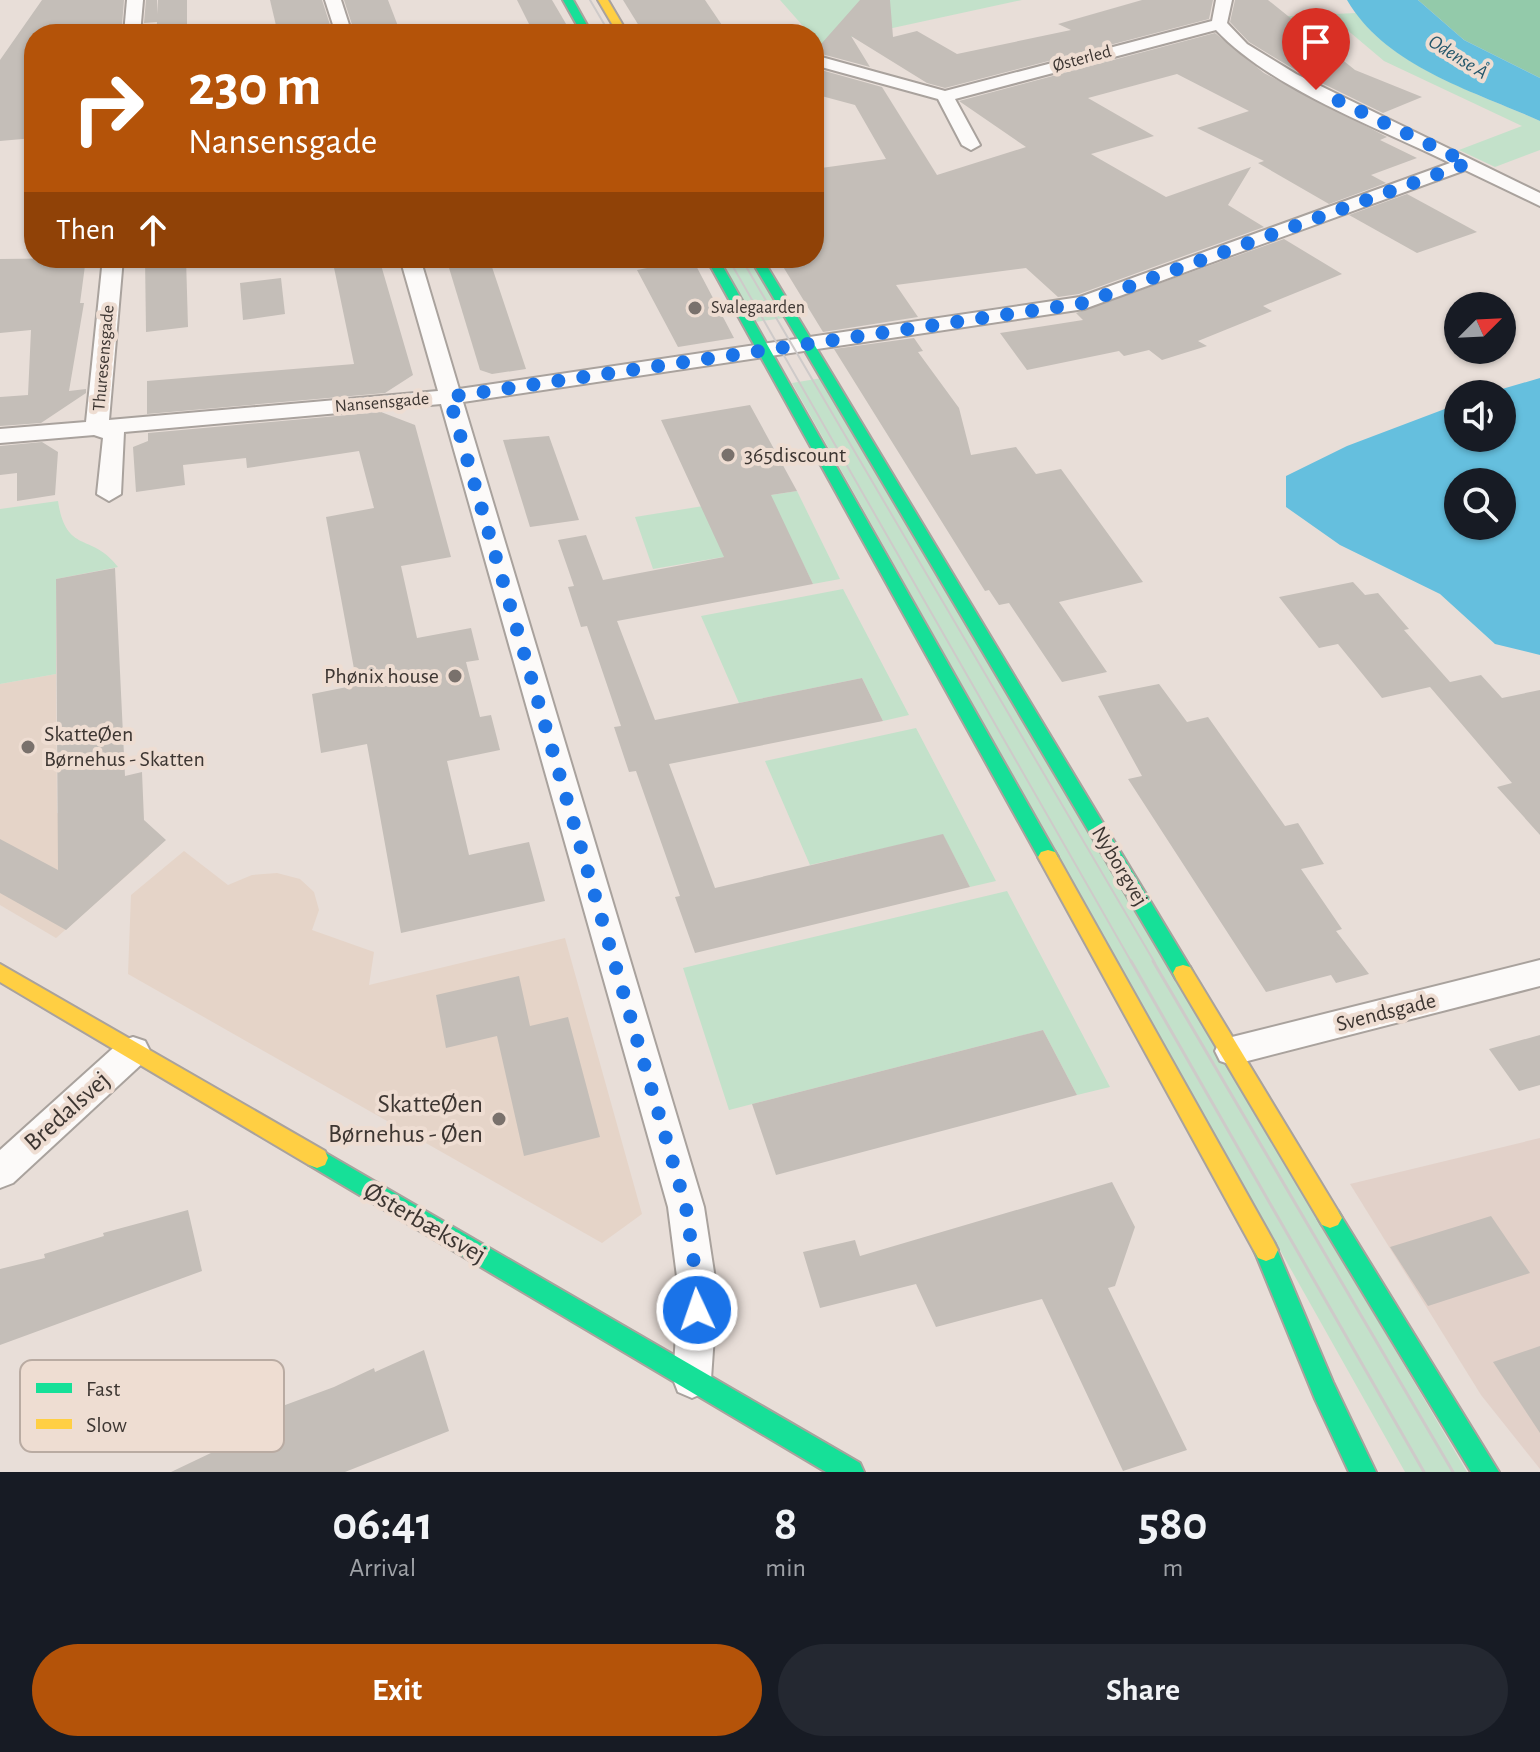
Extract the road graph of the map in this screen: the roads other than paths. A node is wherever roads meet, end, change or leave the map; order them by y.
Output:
1 (135, 0) edge
2 (333, 0) edge
3 (568, 0) edge
4 (603, 0) edge
5 (1224, 0) edge
6 (133, 24) edge
7 (341, 24) edge
8 (581, 24) edge
9 (617, 24) edge
10 (1219, 24) junction
11 (824, 63) edge
12 (945, 96) junction
13 (971, 145) dead end
14 (1468, 163) junction
15 (1540, 200) edge
16 (112, 268) edge
17 (413, 268) edge
18 (717, 268) edge
19 (762, 268) edge
20 (810, 345) junction
21 (763, 352) junction
22 (449, 397) junction
23 (97, 428) junction
24 (0, 436) edge
25 (109, 494) dead end
26 (0, 972) edge
27 (1540, 973) edge
28 (133, 1051) junction
29 (1232, 1051) junction
30 (0, 1172) edge
31 (692, 1379) junction
32 (851, 1472) edge
33 (1363, 1472) edge
34 (1486, 1472) edge

1 - 6 street
2 - 7 street
3 - 8 street
4 - 9 street
5 - 10 street
10 - 12 street, Østerled
10 - 14 street
11 - 12 street
12 - 13 street
14 - 15 street
14 - 20 street, Nansensgade
16 - 23 street, Thuresensgade
17 - 22 street
18 - 21 street
19 - 20 street, Nyborgvej
20 - 21 street, Nansensgade
20 - 29 street, Nyborgvej
21 - 22 street, Nansensgade
21 - 33 street
22 - 23 street, Nansensgade
22 - 31 street
23 - 24 street, Nansensgade
23 - 25 street, Thuresensgade
26 - 28 street, Østerbæksvej
27 - 29 street, Svendsgade
28 - 30 street, Bredalsvej
28 - 31 street, Østerbæksvej
29 - 34 street, Nyborgvej
31 - 32 street, Østerbæksvej

